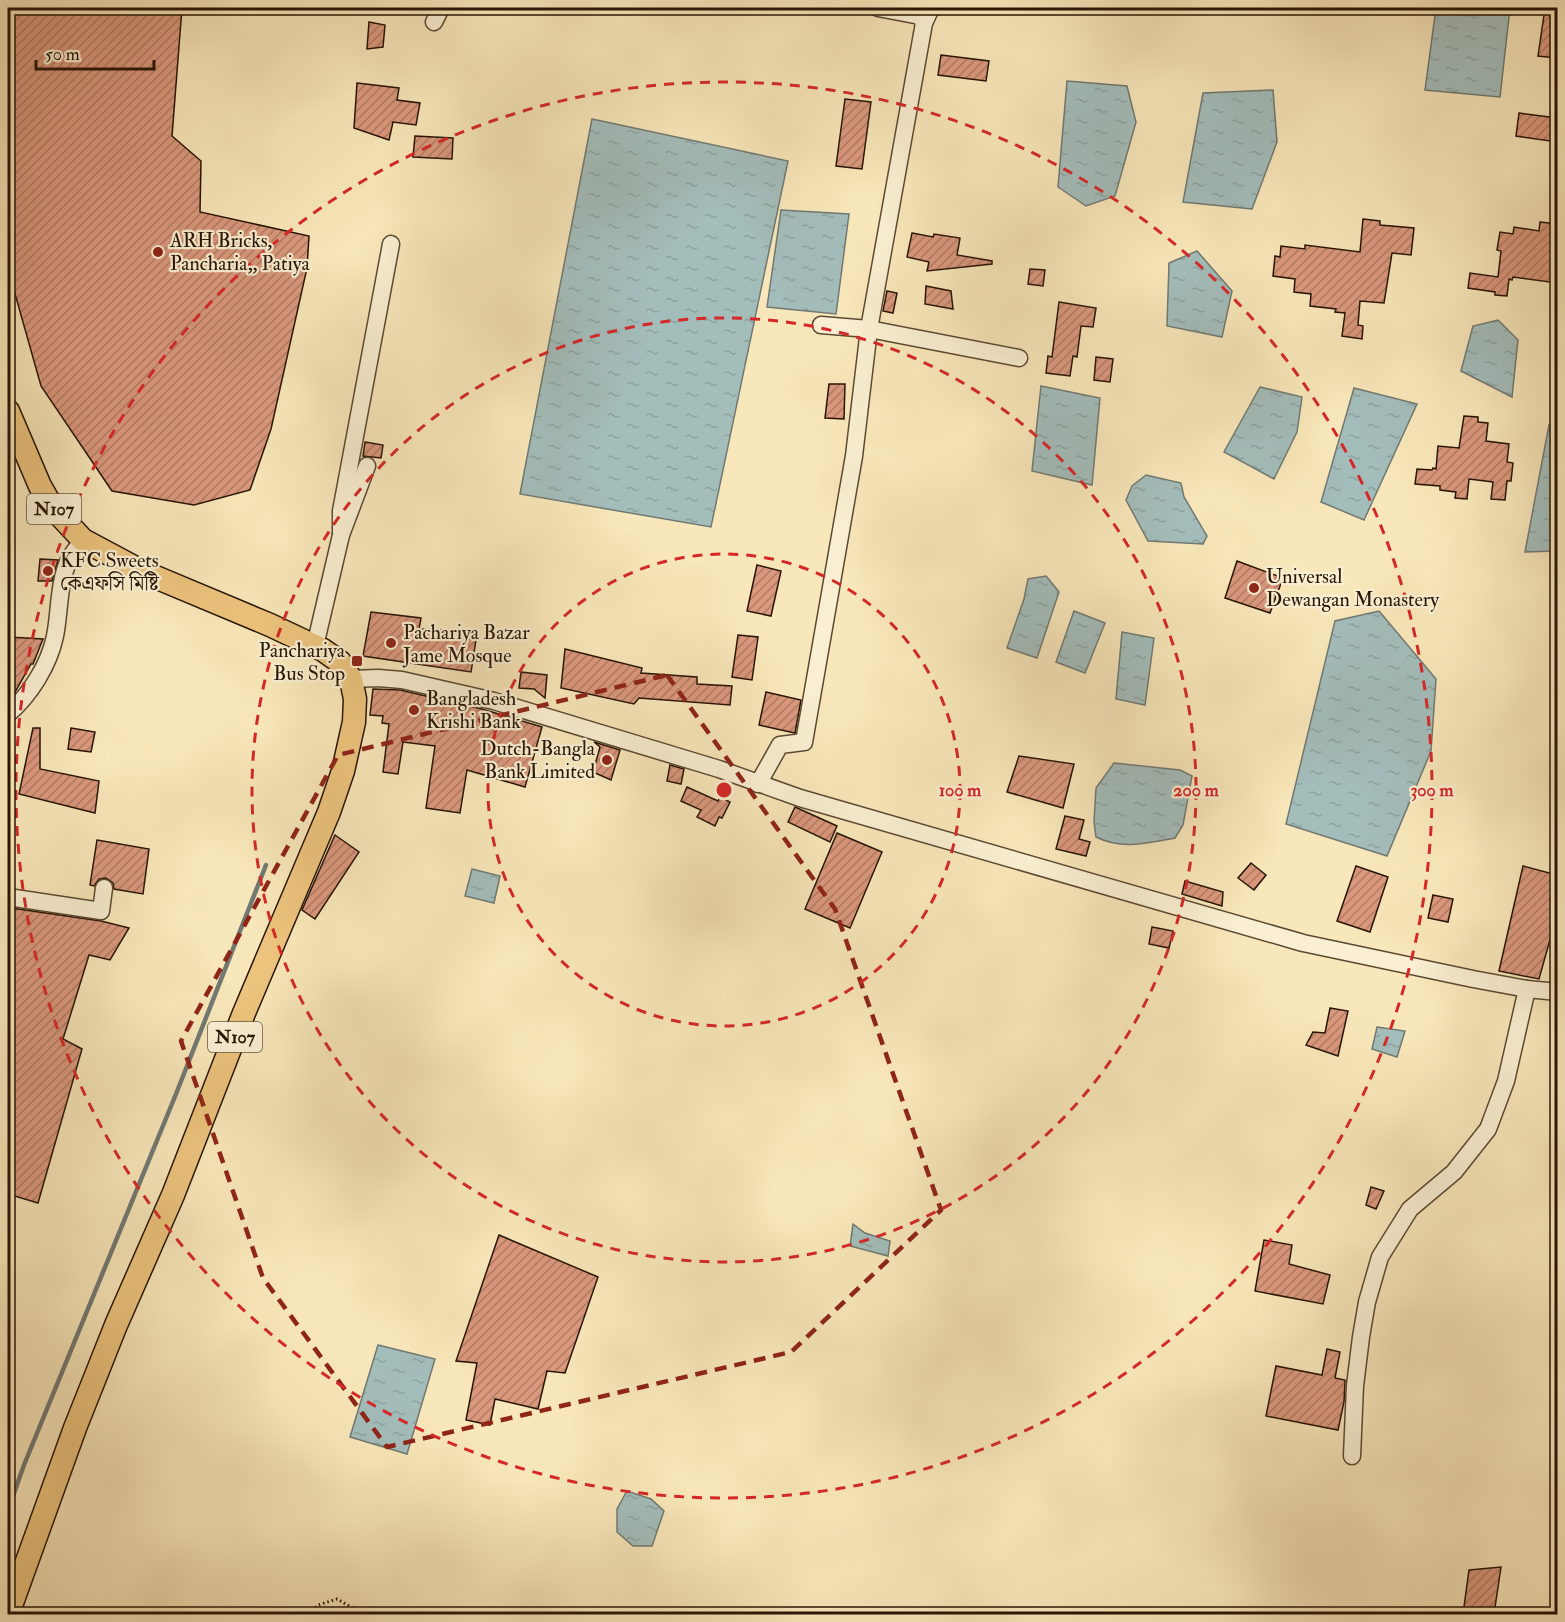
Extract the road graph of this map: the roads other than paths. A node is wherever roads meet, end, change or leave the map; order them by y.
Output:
1 (878, 8) edge
2 (928, 15) edge
3 (391, 244) dead end
4 (821, 325) dead end
5 (869, 329) junction
6 (1019, 358) dead end
7 (8, 411) edge
8 (368, 466) dead end
9 (341, 535) junction
10 (83, 540) junction
11 (315, 646) junction
12 (351, 679) junction
13 (8, 714) edge
14 (758, 784) junction
15 (104, 888) dead end
16 (8, 897) edge
17 (1527, 989) junction
18 (1557, 993) edge
19 (1352, 1456) dead end
20 (8, 1614) edge

1 - 2 street
2 - 5 street
3 - 9 street
4 - 5 street
5 - 6 street
5 - 14 street
7 - 10 highway, N107
8 - 9 street
9 - 11 street
10 - 11 highway, N107
10 - 13 street
11 - 12 highway, N107
12 - 14 street
12 - 20 highway, N107
14 - 17 street
15 - 16 street
17 - 18 street
17 - 19 street

